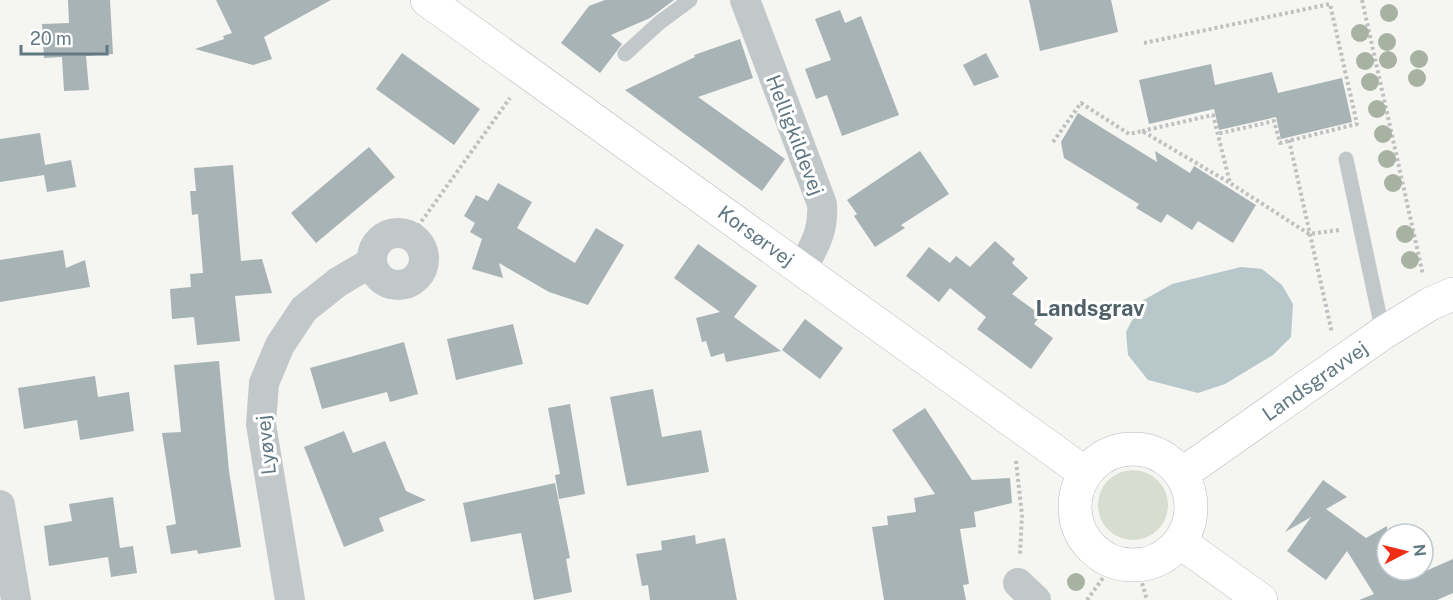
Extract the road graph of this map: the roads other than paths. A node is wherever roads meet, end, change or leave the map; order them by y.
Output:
1 (427, 0) edge
2 (690, 0) edge
3 (745, 0) edge
4 (625, 54) dead end
5 (1346, 159) dead end
6 (372, 262) junction
7 (802, 269) junction
8 (1441, 299) edge
9 (1383, 333) junction
10 (1085, 473) junction
11 (1182, 474) junction
12 (0, 505) edge
13 (1180, 542) junction
14 (16, 600) edge
15 (290, 600) edge
16 (1261, 600) edge

1 - 7 street, Korsørvej
2 - 4 lane
3 - 7 street, Helligkildevej
5 - 9 lane
6 - 6 street, Lyøvej
6 - 15 street, Lyøvej
7 - 10 street, Korsørvej
8 - 9 street, Landsgravvej
9 - 11 street, Landsgravvej
10 - 11 street
10 - 13 street
11 - 13 street
12 - 14 street
13 - 16 street

